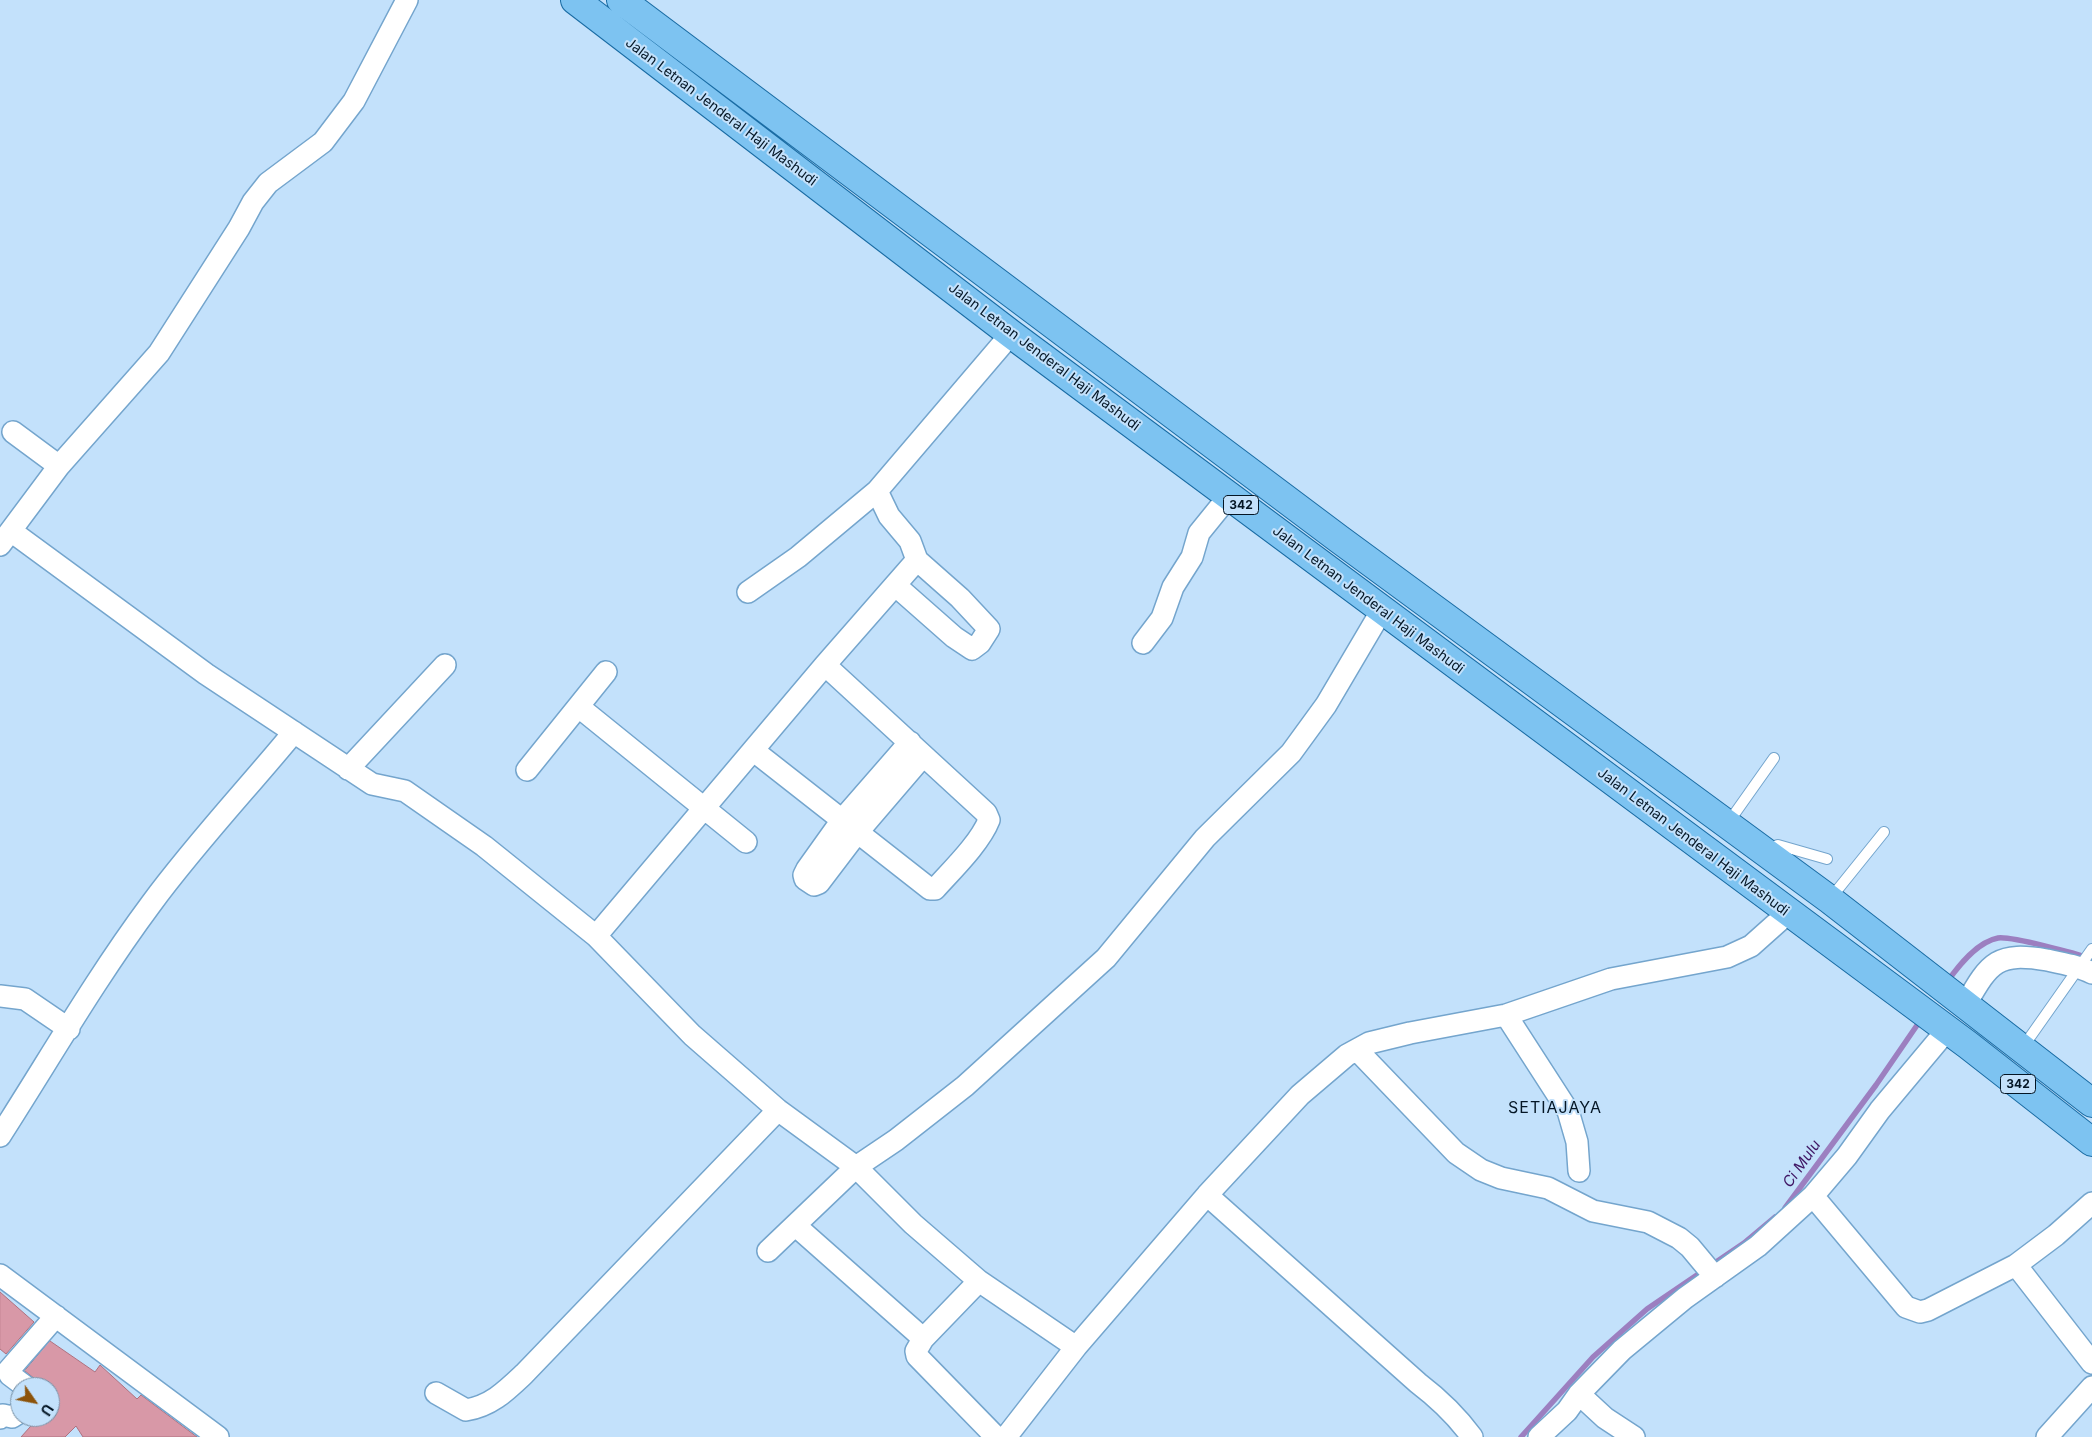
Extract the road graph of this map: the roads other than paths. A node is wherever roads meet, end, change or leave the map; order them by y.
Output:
1 (407, 0) edge
2 (575, 0) edge
3 (621, 0) edge
4 (1011, 334) junction
5 (13, 432) dead end
6 (59, 466) junction
7 (877, 491) junction
8 (1229, 496) junction
9 (6, 538) edge
10 (917, 560) junction
11 (895, 586) junction
12 (748, 592) dead end
13 (1382, 610) junction
14 (1143, 643) dead end
15 (445, 665) dead end
16 (825, 665) junction
17 (606, 672) dead end
18 (579, 706) junction
19 (294, 732) junction
20 (916, 749) junction
21 (754, 751) junction
22 (1774, 758) dead end
23 (348, 768) junction
24 (527, 770) dead end
25 (704, 807) junction
26 (1727, 824) junction
27 (849, 826) junction
28 (1884, 832) dead end
29 (746, 842) dead end
30 (1764, 851) junction
31 (1827, 859) dead end
32 (1829, 899) junction
33 (1788, 914) junction
34 (596, 936) junction
35 (2088, 960) edge
36 (0, 996) edge
37 (1963, 1001) junction
38 (1506, 1015) junction
39 (68, 1028) junction
40 (1945, 1028) junction
41 (2023, 1048) junction
42 (1357, 1050) junction
43 (2062, 1079) junction
44 (2041, 1102) junction
45 (2092, 1102) edge
46 (778, 1110) junction
47 (0, 1136) edge
48 (2092, 1142) edge
49 (856, 1168) junction
50 (1579, 1171) dead end
51 (1207, 1195) junction
52 (1814, 1196) junction
53 (2092, 1203) edge
54 (796, 1226) junction
55 (768, 1251) dead end
56 (2016, 1265) junction
57 (1709, 1269) junction
58 (0, 1275) edge
59 (979, 1281) junction
60 (56, 1316) junction
61 (922, 1339) junction
62 (1076, 1347) junction
63 (2092, 1364) edge
64 (13, 1377) edge
65 (2092, 1388) edge
66 (436, 1393) dead end
67 (1573, 1403) junction
68 (218, 1437) edge
69 (996, 1437) edge
70 (1006, 1437) edge
71 (1472, 1437) edge
72 (1539, 1437) edge
73 (1634, 1437) edge
74 (2047, 1437) edge

1 - 6 street
2 - 4 main road, Jalan Letnan Jenderal Haji Mashudi / 342
3 - 26 main road, 342
4 - 7 street
4 - 8 main road, Jalan Letnan Jenderal Haji Mashudi / 342
5 - 6 street
6 - 9 street
7 - 10 street
7 - 12 street
8 - 13 main road, Jalan Letnan Jenderal Haji Mashudi / 342
8 - 14 street
9 - 19 street
10 - 11 street
10 - 11 street
11 - 16 street
13 - 33 main road, Jalan Letnan Jenderal Haji Mashudi / 342
13 - 49 street
15 - 23 street
16 - 20 street
16 - 21 street
17 - 18 street
18 - 24 street
18 - 25 street
19 - 23 street
19 - 39 street
20 - 27 street
20 - 27 street
21 - 25 street
21 - 27 street
22 - 26 lane
23 - 34 street
25 - 29 street
25 - 34 street
26 - 30 main road, 342
28 - 32 lane
30 - 31 lane
30 - 32 main road, 342
32 - 37 main road, 342
33 - 38 street
33 - 40 main road, Jalan Letnan Jenderal Haji Mashudi / 342
34 - 46 street
35 - 37 street
35 - 41 lane
36 - 39 street
37 - 41 main road, 342
38 - 42 street
38 - 50 street
39 - 47 street
40 - 44 main road, Jalan Letnan Jenderal Haji Mashudi / 342
40 - 52 street
41 - 43 main road, 342
42 - 51 street
42 - 57 street
43 - 44 main road
43 - 45 main road, 342
44 - 48 main road, Jalan Letnan Jenderal Haji Mashudi / 342
46 - 49 street
46 - 66 street
49 - 54 street
49 - 59 street
51 - 62 street
51 - 71 street
52 - 56 street
52 - 57 street
53 - 56 street
54 - 55 street
54 - 61 street
56 - 63 street
57 - 67 street
58 - 60 street
59 - 61 street
59 - 62 street
60 - 64 street
60 - 68 street
61 - 69 street
62 - 70 street
65 - 74 street
67 - 72 street
67 - 73 street

